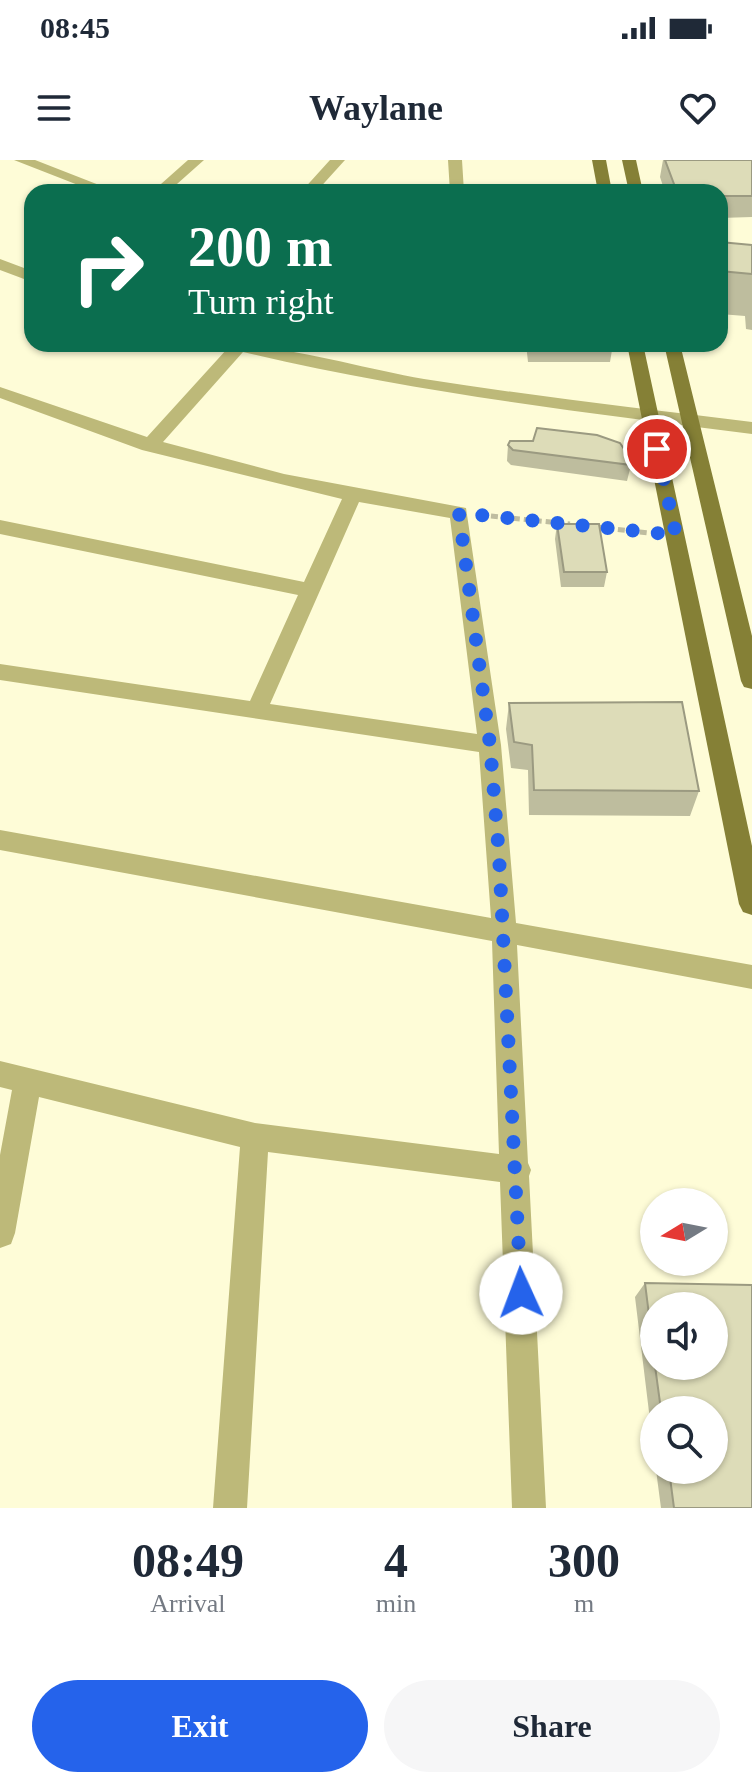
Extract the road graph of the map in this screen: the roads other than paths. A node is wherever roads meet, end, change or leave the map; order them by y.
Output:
1 (21, 160) edge
2 (197, 160) edge
3 (338, 160) edge
4 (455, 160) edge
5 (599, 160) edge
6 (629, 160) edge
7 (53, 165) edge
8 (93, 184) edge
9 (168, 184) edge
10 (316, 184) edge
11 (456, 184) edge
12 (604, 184) edge
13 (634, 184) edge
14 (0, 264) edge
15 (24, 274) edge
16 (230, 352) edge
17 (263, 352) edge
18 (637, 352) edge
19 (674, 352) edge
20 (0, 392) edge
21 (650, 414) junction
22 (690, 420) junction
23 (752, 428) edge
24 (149, 446) junction
25 (352, 497) junction
26 (0, 527) edge
27 (312, 591) junction
28 (0, 672) edge
29 (752, 681) edge
30 (256, 711) junction
31 (490, 745) junction
32 (0, 840) edge
33 (752, 904) edge
34 (504, 930) junction
35 (752, 977) edge
36 (14, 1077) edge
37 (255, 1137) junction
38 (517, 1170) junction
39 (0, 1233) edge
40 (230, 1508) edge
41 (529, 1508) edge

1 - 7 street
2 - 9 street
3 - 10 street
4 - 11 street
5 - 12 main road
6 - 13 main road
7 - 8 street
14 - 15 street
16 - 24 street
17 - 21 street
18 - 21 main road
19 - 22 main road
20 - 24 street
21 - 22 street
21 - 33 main road
22 - 23 street
22 - 29 main road
24 - 25 street
25 - 27 street
25 - 31 street
26 - 27 street
27 - 30 street
28 - 30 street
30 - 31 street
31 - 34 street
32 - 34 street
34 - 35 street
34 - 38 street
36 - 37 street
36 - 39 street
37 - 38 street
37 - 40 street
38 - 41 street

